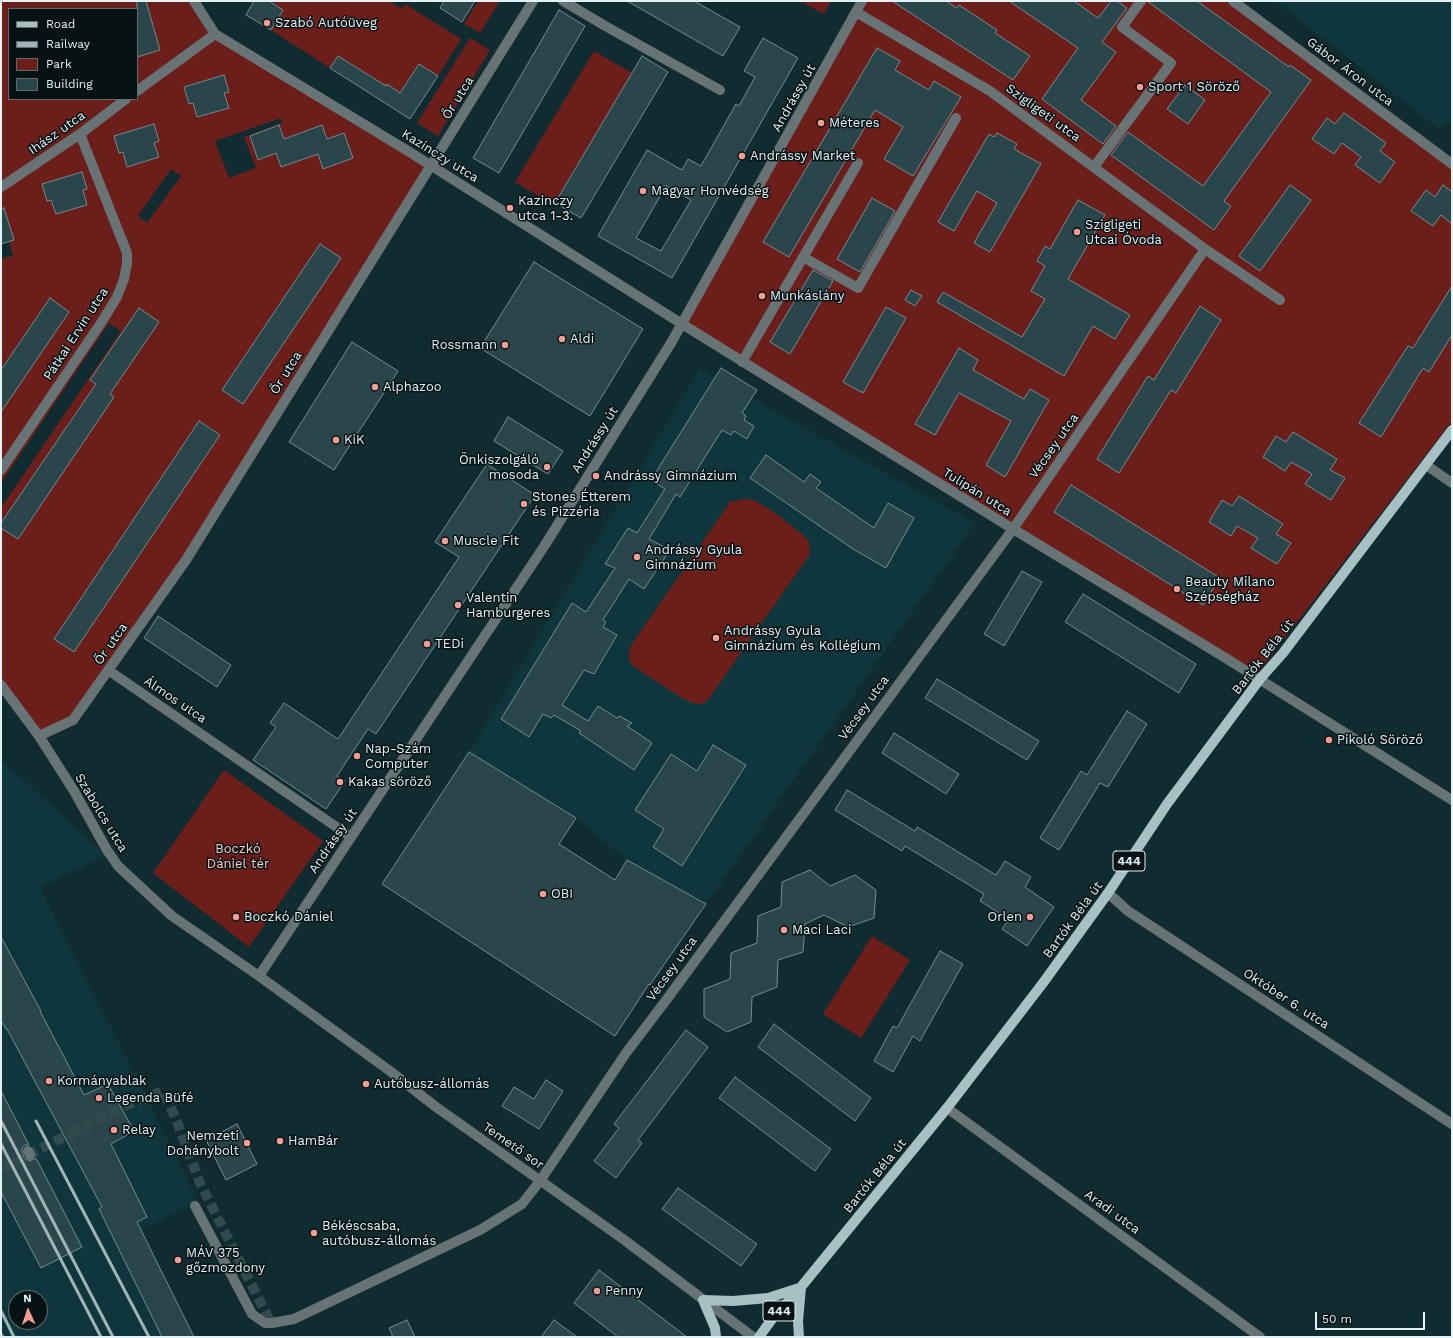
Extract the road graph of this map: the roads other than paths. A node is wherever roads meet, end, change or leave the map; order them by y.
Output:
1 (194, 1) edge
2 (533, 1) edge
3 (564, 1) edge
4 (862, 1) edge
5 (1141, 1) edge
6 (1233, 1) edge
7 (856, 12) junction
8 (215, 34) junction
9 (138, 90) edge
10 (720, 90) dead end
11 (125, 100) edge
12 (956, 118) dead end
13 (80, 134) junction
14 (858, 162) dead end
15 (1452, 164) edge
16 (430, 165) junction
17 (1094, 166) junction
18 (1, 188) edge
19 (1206, 249) junction
20 (803, 257) junction
21 (1280, 300) dead end
22 (682, 324) junction
23 (742, 362) junction
24 (1452, 430) edge
25 (1426, 465) junction
26 (1, 470) edge
27 (1452, 483) edge
28 (1013, 529) junction
29 (108, 670) junction
30 (1260, 679) junction
31 (1, 686) edge
32 (38, 736) junction
33 (1452, 800) edge
34 (351, 837) junction
35 (1108, 893) junction
36 (259, 976) junction
37 (947, 1108) junction
38 (1452, 1124) edge
39 (540, 1181) junction
40 (195, 1206) dead end
41 (801, 1287) junction
42 (703, 1300) junction
43 (716, 1337) edge
44 (753, 1337) edge
45 (759, 1337) edge
46 (799, 1337) edge
47 (1260, 1337) edge

1 - 8 street, Kazinczy utca
2 - 16 street, Őr utca
3 - 10 street
4 - 7 street, Andrássy út
5 - 17 street
6 - 15 street, Gábor Áron utca
7 - 17 street, Szigligeti utca
7 - 22 street, Andrássy út
8 - 9 street
8 - 16 street, Kazinczy utca
11 - 13 street, Ihász utca
12 - 20 street
13 - 18 street, Ihász utca
13 - 26 street, Pátkai Ervin utca
14 - 20 street
16 - 22 street, Kazinczy utca
16 - 29 street, Őr utca
17 - 19 street, Szigligeti utca
19 - 21 street, Szigligeti utca
19 - 28 street, Vécsey utca
20 - 23 street
22 - 23 street, Tulipán utca
22 - 34 street, Andrássy út
23 - 28 street, Tulipán utca
24 - 25 main road, Bartók Béla út / 444
25 - 27 street
25 - 30 main road, Bartók Béla út / 444
28 - 30 street, Tulipán utca
28 - 39 street, Vécsey utca
29 - 32 street, Őr utca
29 - 34 street, Álmos utca
30 - 33 street, Tulipán utca
30 - 35 main road, Bartók Béla út / 444
31 - 32 street, Szabolcs utca
32 - 36 street, Szabolcs utca
34 - 36 street, Andrássy út
35 - 37 main road, Bartók Béla út / 444
35 - 38 street, Október 6. utca
36 - 39 street, Temető sor
37 - 41 main road, Bartók Béla út / 444
37 - 47 street, Aradi utca
39 - 40 street, Vécsey utca
39 - 42 street, Temető sor
41 - 42 main road
41 - 45 main road, Bartók Béla út / 444
41 - 46 main road
42 - 43 main road
42 - 44 street, Temető sor

